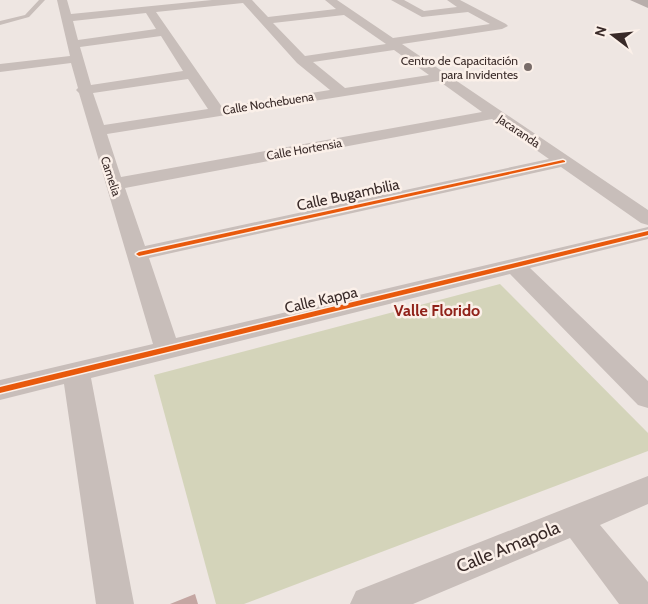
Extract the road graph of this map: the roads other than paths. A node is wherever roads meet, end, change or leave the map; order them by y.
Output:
1 (42, 0) edge
2 (62, 0) edge
3 (244, 0) edge
4 (330, 0) edge
5 (396, 0) edge
6 (452, 0) edge
7 (636, 0) edge
8 (648, 4) edge
9 (469, 9) junction
10 (149, 10) junction
11 (347, 12) junction
12 (66, 18) junction
13 (266, 20) junction
14 (0, 23) edge
15 (164, 32) junction
16 (394, 44) junction
17 (73, 51) junction
18 (302, 60) junction
19 (0, 68) edge
20 (193, 74) junction
21 (440, 77) junction
22 (84, 90) junction
23 (342, 92) junction
24 (217, 111) junction
25 (494, 114) junction
26 (97, 131) junction
27 (563, 161) junction
28 (114, 184) junction
29 (648, 219) edge
30 (648, 233) edge
31 (138, 254) junction
32 (515, 266) junction
33 (167, 349) junction
34 (76, 371) junction
35 (0, 390) edge
36 (648, 398) edge
37 (648, 490) edge
38 (576, 520) junction
39 (115, 604) edge
40 (369, 604) edge
41 (642, 604) edge

1 - 14 lane
2 - 12 street, Camelia
3 - 10 street
3 - 13 street
4 - 11 street, Jacaranda
5 - 9 street
6 - 9 street
7 - 8 street
9 - 16 street
10 - 12 street
10 - 15 street
11 - 13 street
11 - 16 street, Jacaranda
12 - 17 street, Camelia
13 - 18 street
15 - 17 street
15 - 20 street
16 - 18 street
16 - 21 street, Jacaranda
17 - 19 street
17 - 22 street, Camelia
18 - 23 street
20 - 22 street
20 - 24 street
21 - 23 street, Calle Nochebuena
21 - 25 street, Jacaranda
22 - 26 street, Camelia
23 - 24 street, Calle Nochebuena
24 - 26 street, Calle Nochebuena
25 - 27 street, Jacaranda
25 - 28 street, Calle Hortensia
26 - 28 street, Camelia
27 - 29 street, Jacaranda
27 - 31 street, Calle Bugambilia
28 - 31 street, Camelia
30 - 32 street, Calle Kappa
31 - 33 street, Camelia
32 - 33 street, Calle Kappa
32 - 36 street
33 - 34 street, Calle Kappa
34 - 35 street, Calle Kappa
34 - 39 street
37 - 38 street, Calle Amapola
38 - 40 street, Calle Amapola
38 - 41 street

